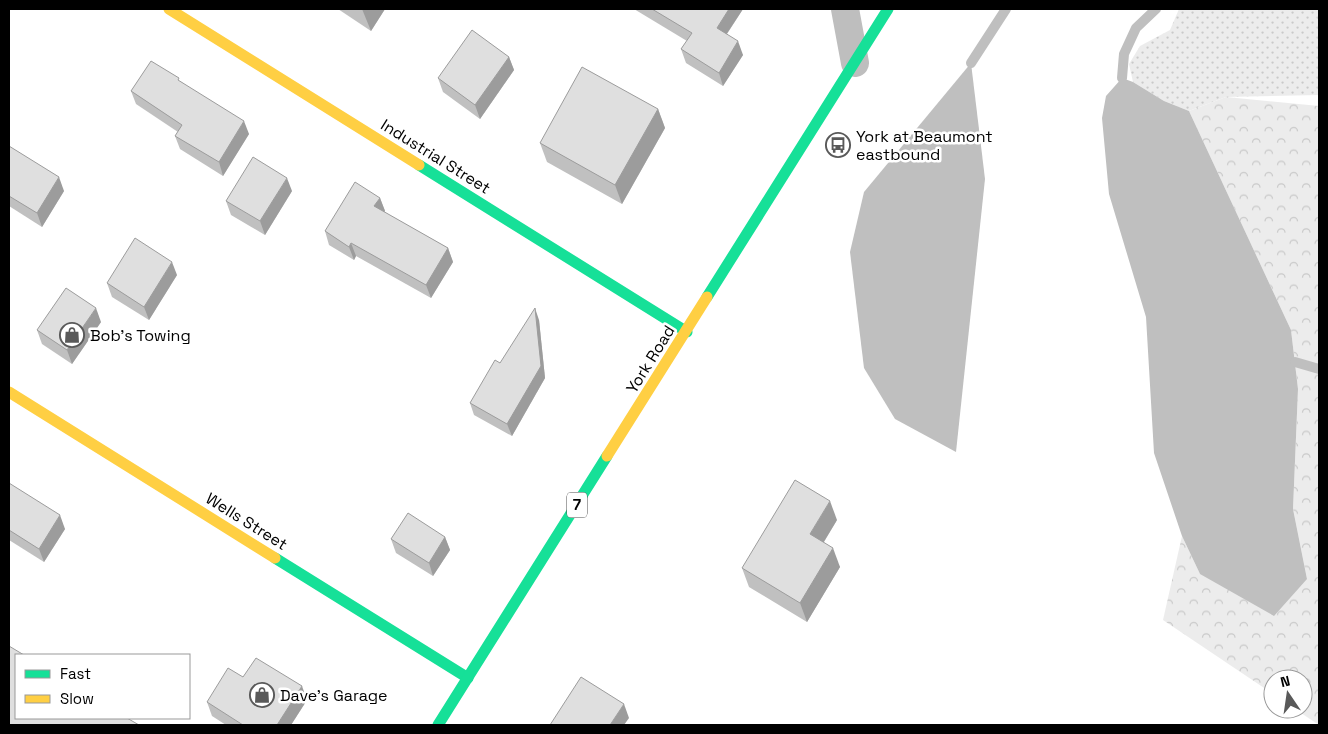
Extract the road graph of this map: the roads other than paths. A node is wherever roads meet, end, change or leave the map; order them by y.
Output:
1 (169, 9) edge
2 (845, 9) edge
3 (888, 9) edge
4 (855, 63) junction
5 (686, 332) junction
6 (9, 392) edge
7 (468, 678) junction
8 (438, 725) edge

1 - 5 street, Industrial Street
2 - 4 street
3 - 4 street, York Road / 7
4 - 5 street, York Road / 7
5 - 7 street, York Road / 7
6 - 7 street, Wells Street
7 - 8 street, York Road / 7

